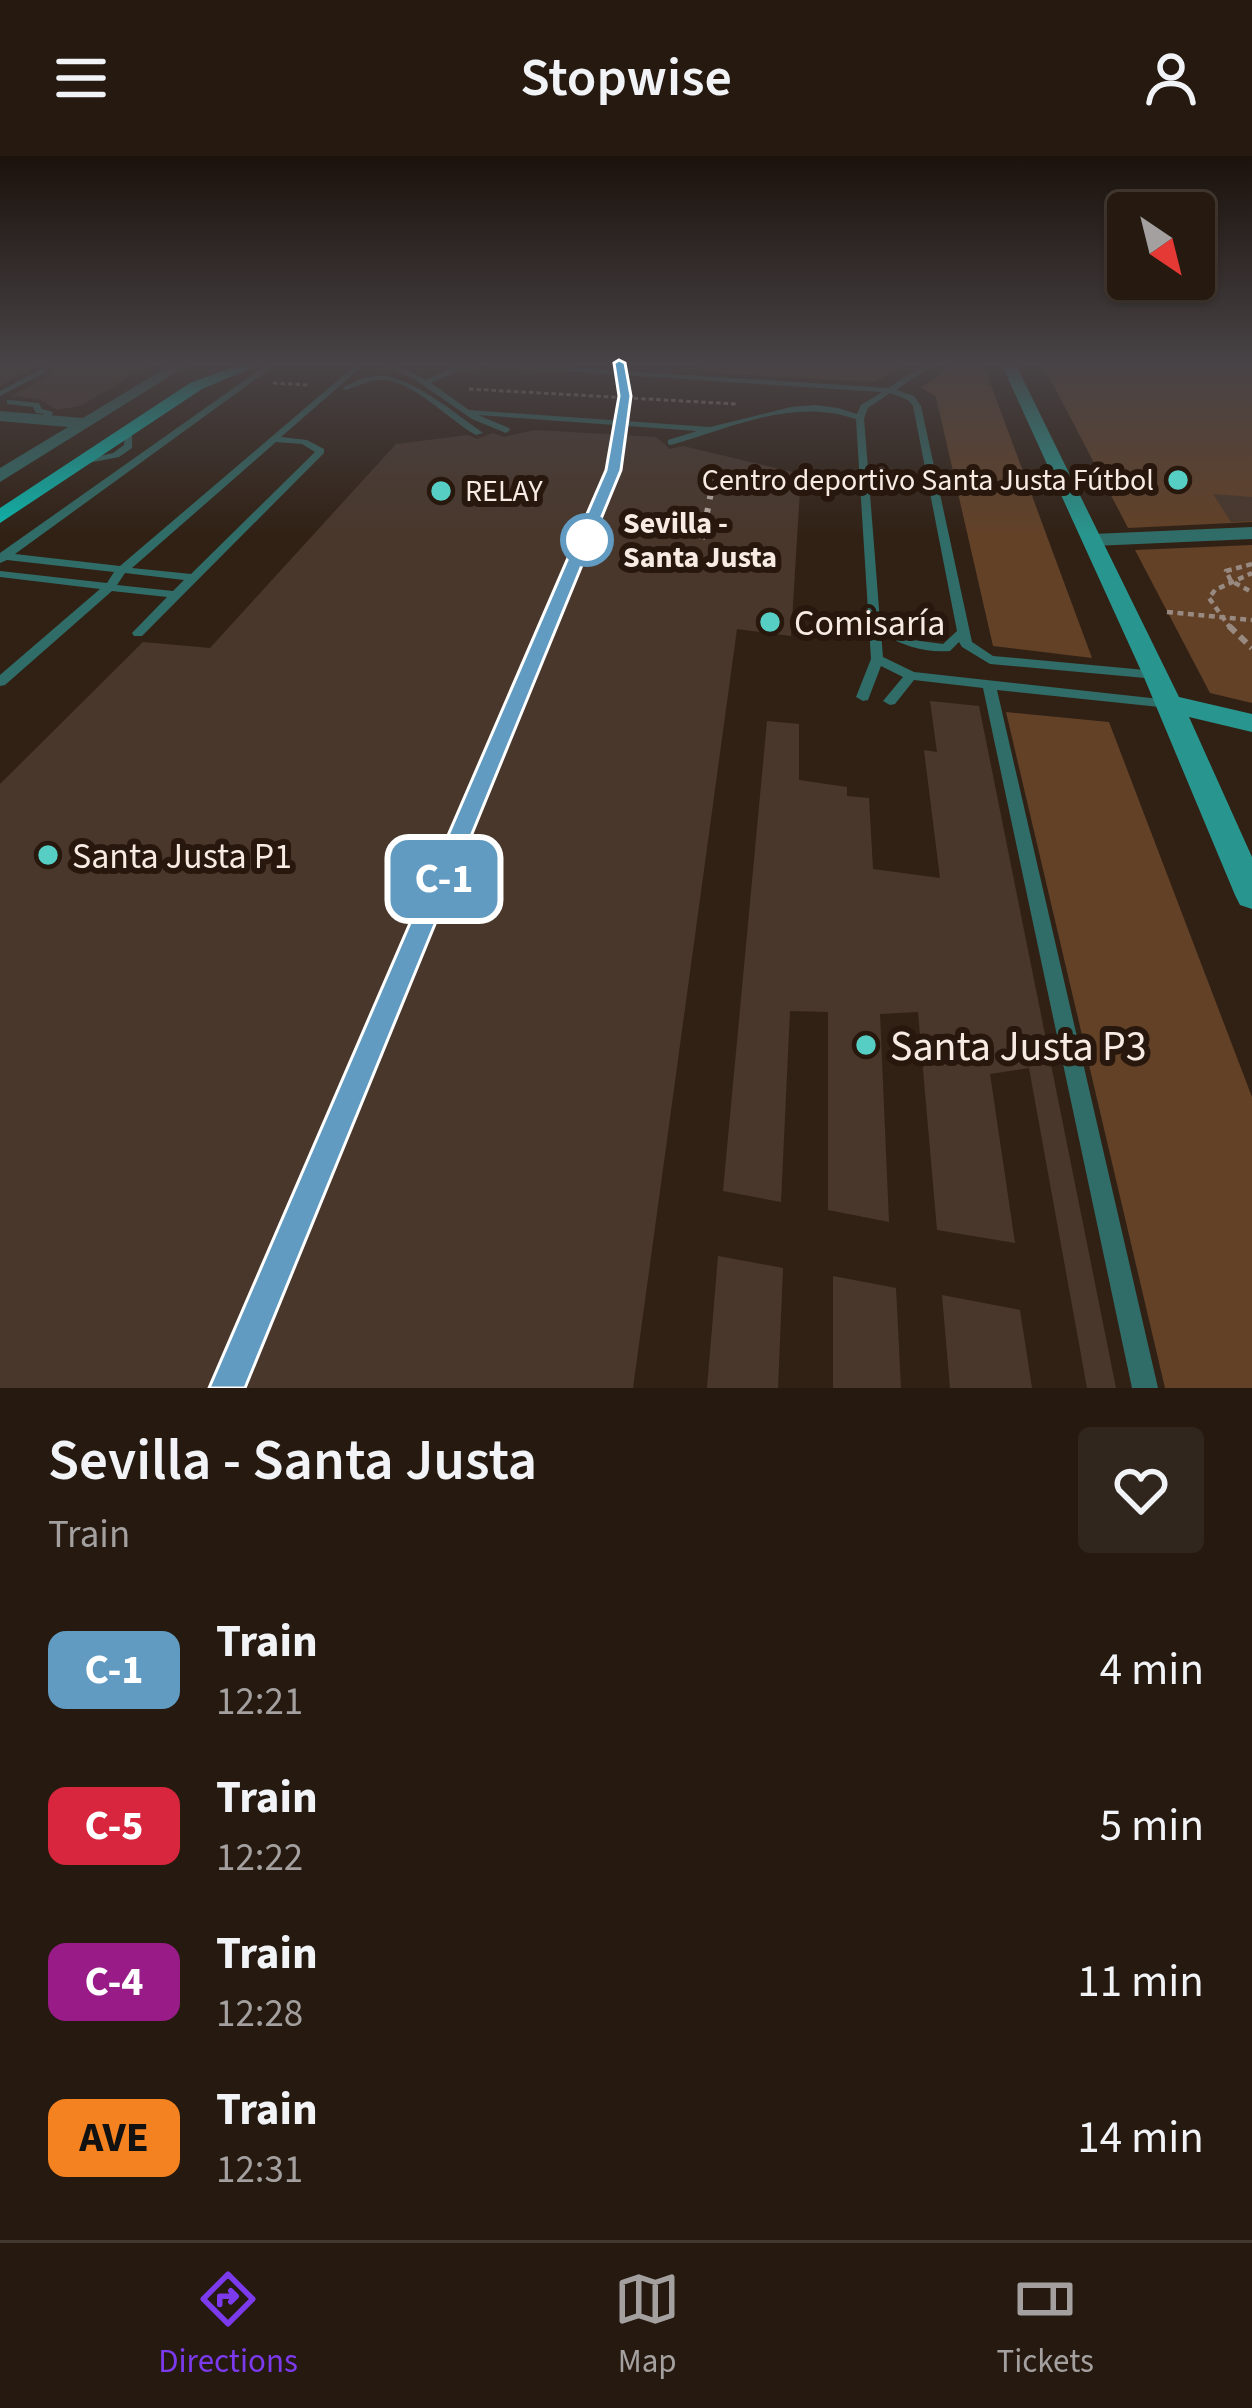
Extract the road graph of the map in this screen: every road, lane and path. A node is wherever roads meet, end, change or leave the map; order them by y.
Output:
1 (53, 420) edge
2 (91, 420) edge
3 (117, 420) edge
4 (144, 420) edge
5 (195, 420) edge
6 (300, 420) edge
7 (303, 420) edge
8 (461, 420) edge
9 (486, 420) edge
10 (585, 420) edge
11 (752, 420) edge
12 (860, 420) edge
13 (920, 420) edge
14 (1038, 420) edge
15 (87, 423) junction
16 (506, 430) dead end
17 (715, 430) junction
18 (479, 433) dead end
19 (279, 440) junction
20 (671, 442) dead end
21 (0, 460) edge
22 (23, 462) junction
23 (0, 476) edge
24 (0, 495) edge
25 (0, 517) edge
26 (1252, 533) edge
27 (1094, 540) junction
28 (2, 558) edge
29 (1252, 564) edge
30 (127, 571) junction
31 (1252, 573) edge
32 (0, 574) edge
33 (193, 578) junction
34 (1232, 581) junction
35 (110, 587) junction
36 (1252, 592) edge
37 (176, 595) junction
38 (1168, 612) dead end
39 (1221, 617) junction
40 (1252, 620) edge
41 (876, 624) junction
42 (138, 633) dead end
43 (960, 634) junction
44 (1252, 648) edge
45 (877, 658) junction
46 (1156, 675) junction
47 (911, 676) junction
48 (0, 682) edge
49 (989, 686) junction
50 (863, 697) dead end
51 (890, 701) dead end
52 (1168, 704) junction
53 (1252, 722) edge
54 (1252, 895) edge
55 (1145, 1388) edge

1 - 15 street
2 - 15 street
3 - 24 main road
4 - 25 main road
5 - 28 lane
6 - 19 lane
7 - 19 lane
8 - 18 lane
9 - 16 lane
10 - 17 lane
11 - 17 lane
12 - 41 lane
13 - 43 lane
14 - 27 main road
15 - 22 street
17 - 20 lane
19 - 30 lane
19 - 33 lane
21 - 22 street
22 - 23 street
26 - 27 street
27 - 46 main road
28 - 30 lane
29 - 34 path
30 - 33 lane
30 - 35 lane
31 - 34 path
32 - 35 lane
33 - 37 lane
34 - 36 path
34 - 39 path
35 - 37 lane
35 - 48 lane
37 - 42 lane
38 - 39 path
39 - 40 path
39 - 44 path
41 - 43 lane
41 - 45 lane
43 - 46 lane
45 - 47 lane
45 - 50 lane
46 - 52 main road
47 - 49 lane
47 - 51 lane
49 - 52 lane
49 - 55 lane
52 - 53 main road
52 - 54 main road

